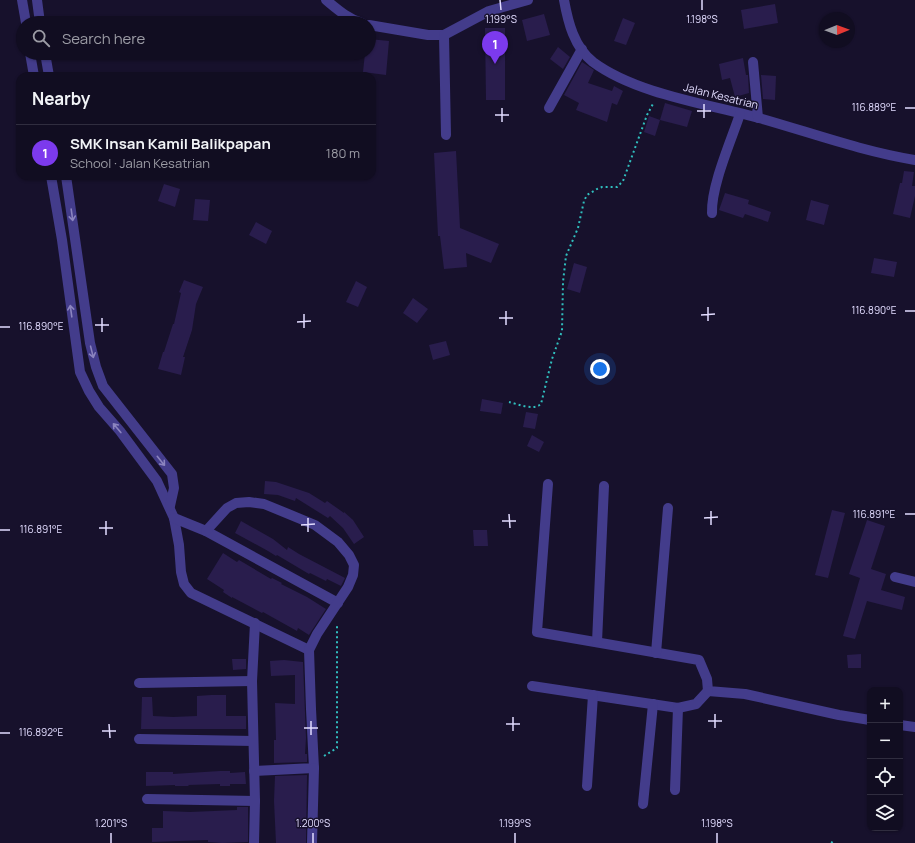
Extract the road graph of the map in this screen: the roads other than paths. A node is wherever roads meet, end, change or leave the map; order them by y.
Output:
1 (22, 0) edge
2 (37, 0) edge
3 (326, 0) edge
4 (528, 0) edge
5 (564, 0) edge
6 (25, 16) edge
7 (39, 16) edge
8 (347, 16) edge
9 (376, 26) edge
10 (444, 35) junction
11 (582, 49) junction
12 (31, 60) edge
13 (46, 60) edge
14 (752, 62) dead end
15 (33, 72) edge
16 (48, 72) edge
17 (549, 108) dead end
18 (740, 114) junction
19 (758, 118) junction
20 (446, 135) dead end
21 (915, 160) edge
22 (51, 180) edge
23 (67, 180) edge
24 (712, 213) dead end
25 (548, 484) dead end
26 (604, 486) dead end
27 (170, 506) junction
28 (668, 508) dead end
29 (174, 518) junction
30 (206, 531) junction
31 (895, 577) dead end
32 (915, 582) edge
33 (338, 603) junction
34 (255, 623) junction
35 (596, 642) junction
36 (310, 650) junction
37 (656, 653) junction
38 (252, 681) junction
39 (139, 682) dead end
40 (532, 686) dead end
41 (708, 691) junction
42 (593, 695) junction
43 (653, 704) junction
44 (678, 708) junction
45 (867, 720) edge
46 (903, 725) edge
47 (915, 726) edge
48 (139, 739) dead end
49 (253, 741) junction
50 (313, 766) junction
51 (254, 770) junction
52 (587, 786) dead end
53 (675, 790) dead end
54 (147, 799) dead end
55 (255, 801) junction
56 (643, 804) dead end
57 (254, 843) edge
58 (312, 843) edge

1 - 6 street
2 - 7 street
3 - 8 street
4 - 10 street
5 - 11 street, Jalan Kesatrian
9 - 10 street
10 - 20 street
11 - 17 street
11 - 18 street, Jalan Kesatrian
12 - 15 street
13 - 16 street
14 - 19 street
18 - 19 street, Jalan Kesatrian
18 - 24 street
19 - 21 street, Jalan Kesatrian
27 -> 22 street
23 -> 27 street
25 - 35 street
26 - 35 street
27 - 29 street
28 - 37 street
29 - 30 street
29 - 34 street
30 - 33 street
30 - 33 street
31 - 32 street
33 - 36 street
34 - 36 street
34 - 38 street
35 - 37 street
36 - 50 street
37 - 41 street
38 - 39 street
38 - 49 street
40 - 42 street
41 - 44 street
41 - 45 street
42 - 43 street
42 - 52 street
43 - 44 street
43 - 56 street
44 - 53 street
46 - 47 street
48 - 49 street
49 - 51 street
50 - 51 street
50 - 58 street
51 - 55 street
54 - 55 street
55 - 57 street

